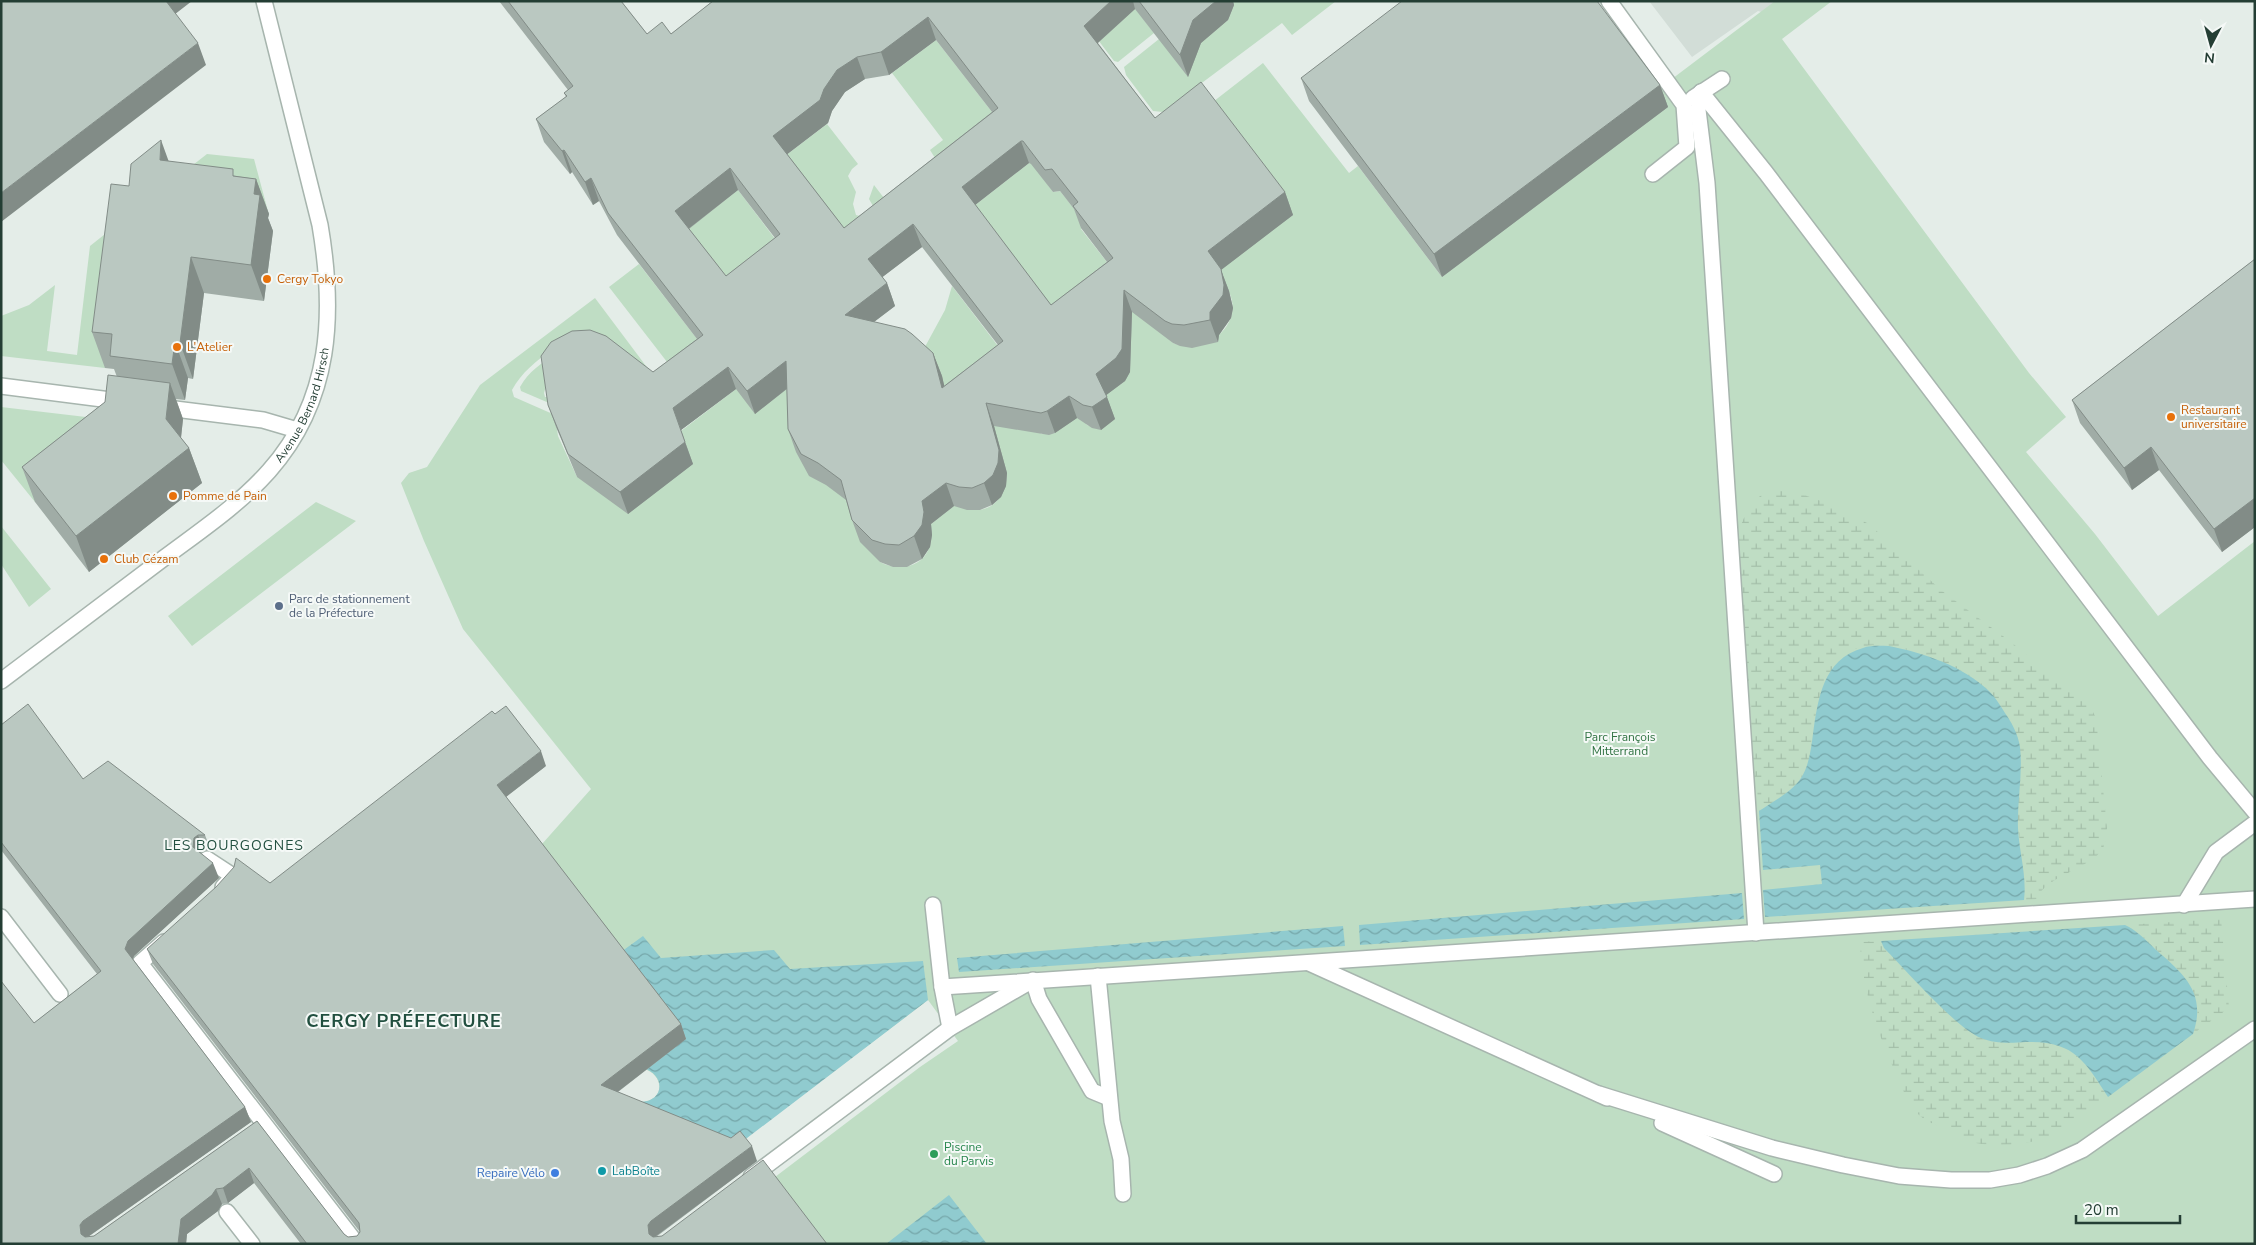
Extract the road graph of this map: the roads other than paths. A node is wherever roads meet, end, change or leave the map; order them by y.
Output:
1 (264, 1) edge
2 (1609, 1) edge
3 (1722, 79) dead end
4 (1701, 92) junction
5 (1684, 105) junction
6 (1654, 174) dead end
7 (1, 386) edge
8 (297, 430) junction
9 (1, 681) edge
10 (2255, 812) edge
11 (2255, 823) edge
12 (206, 859) edge
13 (215, 896) edge
14 (2255, 899) edge
15 (933, 905) dead end
16 (2184, 905) junction
17 (1, 917) edge
18 (174, 933) edge
19 (1756, 933) junction
20 (1307, 962) junction
21 (1098, 976) junction
22 (1033, 980) junction
23 (942, 987) junction
24 (60, 994) dead end
25 (950, 1028) junction
26 (2255, 1029) edge
27 (1599, 1094) junction
28 (1109, 1098) junction
29 (264, 1124) junction
30 (248, 1136) edge
31 (1772, 1148) junction
32 (739, 1186) edge
33 (1123, 1194) dead end
34 (227, 1212) dead end
35 (252, 1244) edge
36 (356, 1244) edge

1 - 8 street, Avenue Bernard Hirsch
2 - 5 street
3 - 4 street
4 - 5 street
4 - 10 street
4 - 19 street
5 - 6 street
7 - 8 street
8 - 9 street, Avenue Bernard Hirsch
11 - 16 street
12 - 13 street
14 - 16 street
15 - 23 street
16 - 19 street
17 - 24 street
18 - 29 street
19 - 20 street
20 - 21 street
20 - 27 street
21 - 22 street
21 - 28 street
22 - 23 street
22 - 25 street
22 - 28 street
23 - 25 street
25 - 32 street
26 - 31 street
27 - 31 street
27 - 31 street
28 - 33 street
29 - 30 street
29 - 36 street
34 - 35 street

